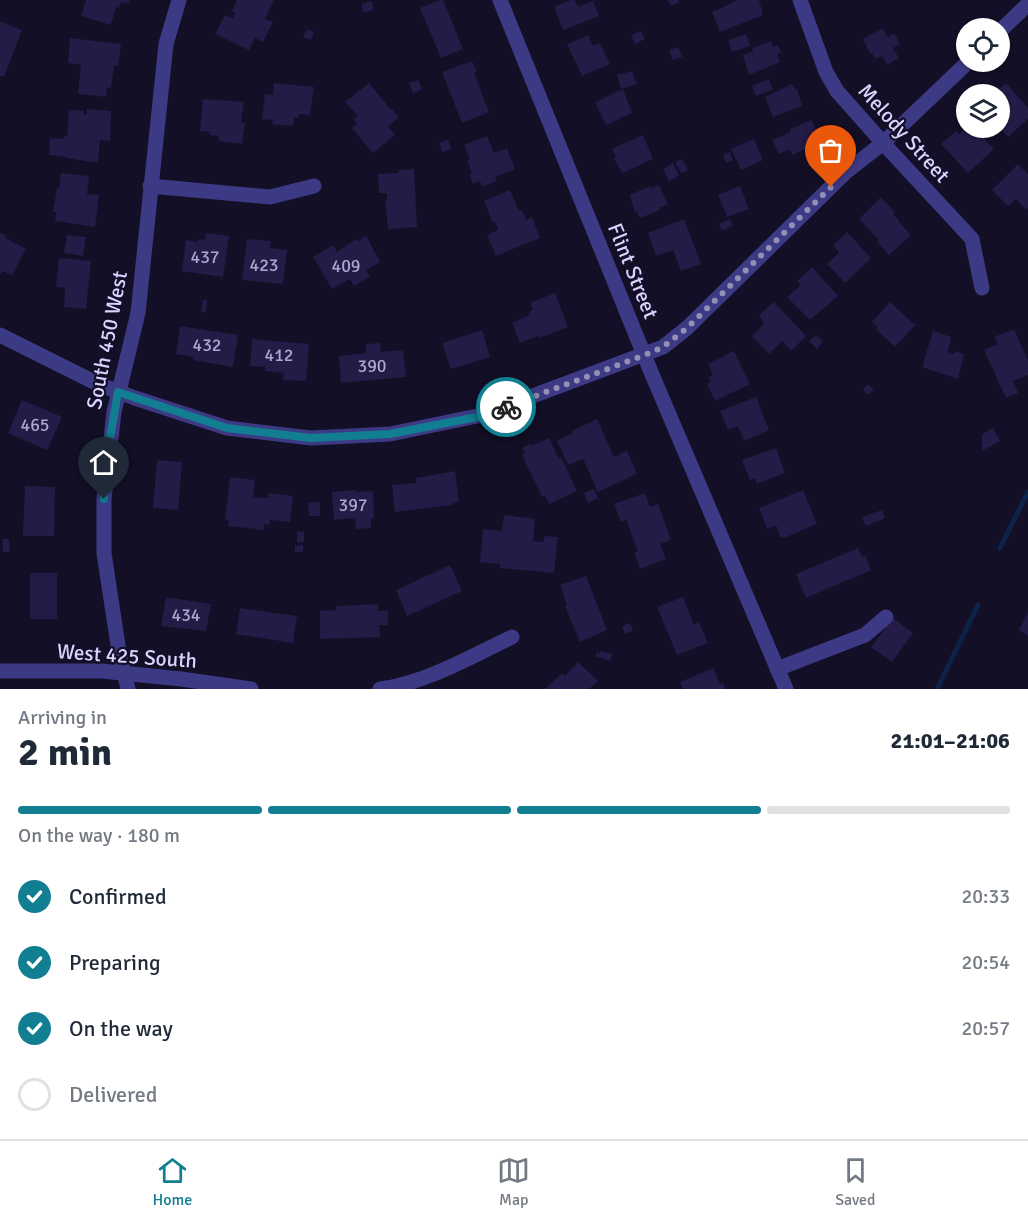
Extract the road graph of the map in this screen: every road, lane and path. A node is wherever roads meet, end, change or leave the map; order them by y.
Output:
1 (179, 0) edge
2 (500, 0) edge
3 (800, 0) edge
4 (1028, 4) edge
5 (1010, 21) edge
6 (958, 72) edge
7 (883, 143) junction
8 (150, 186) junction
9 (314, 186) dead end
10 (982, 288) dead end
11 (0, 335) edge
12 (645, 355) junction
13 (118, 392) junction
14 (886, 617) dead end
15 (512, 637) dead end
16 (777, 669) junction
17 (0, 671) edge
18 (124, 673) junction
19 (128, 689) edge
20 (251, 689) edge
21 (380, 689) edge
22 (786, 689) edge

1 - 8 street, South 450 West
2 - 12 street, Flint Street
3 - 7 street, Melody Street
4 - 5 street
6 - 7 street
7 - 10 street, Melody Street
7 - 12 street
8 - 9 street
8 - 13 street, South 450 West
11 - 13 street
12 - 13 street
12 - 16 street, Flint Street
13 - 18 street, South 450 West
14 - 16 street
15 - 21 street
16 - 22 street, Flint Street
17 - 18 street, West 425 South
18 - 19 street, South 450 West
18 - 20 street, West 425 South

